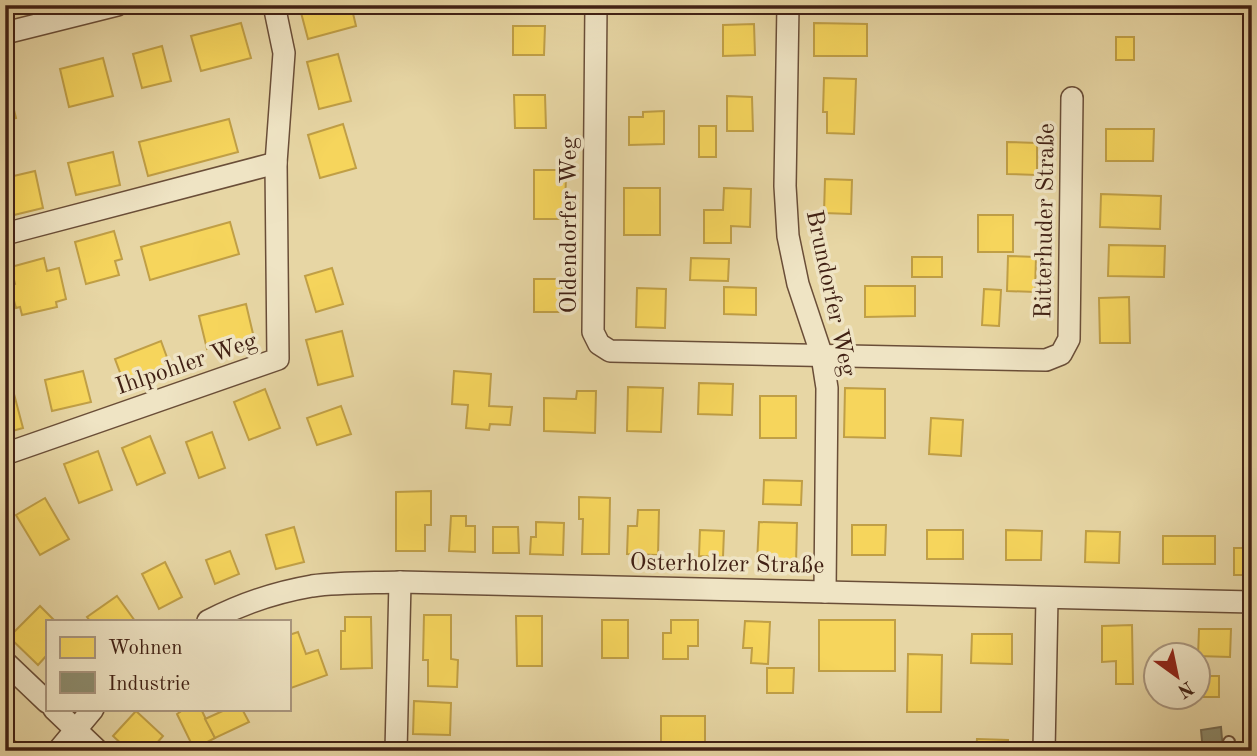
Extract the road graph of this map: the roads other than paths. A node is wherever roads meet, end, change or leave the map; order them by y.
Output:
1 (117, 5) edge
2 (274, 5) edge
3 (596, 5) edge
4 (788, 5) edge
5 (5, 33) edge
6 (1072, 99) dead end
7 (275, 163) junction
8 (5, 234) edge
9 (822, 356) junction
10 (5, 454) edge
11 (400, 582) junction
12 (825, 592) junction
13 (1047, 598) junction
14 (1252, 602) edge
15 (211, 620) edge
16 (5, 662) edge
17 (46, 701) edge
18 (55, 710) edge
19 (92, 710) edge
20 (75, 728) junction
21 (58, 751) edge
22 (98, 751) edge
23 (396, 751) edge
24 (1044, 751) edge

1 - 5 street
2 - 7 street, Ihlpohler Weg
3 - 9 street, Oldendorfer Weg
4 - 9 street, Brundorfer Weg
6 - 9 street, Ritterhuder Straße
7 - 8 street
7 - 10 street, Ihlpohler Weg
9 - 12 street, Brundorfer Weg
11 - 12 street, Osterholzer Straße
11 - 15 street, Osterholzer Straße
11 - 23 street
12 - 13 street, Osterholzer Straße
13 - 14 street, Osterholzer Straße
13 - 24 street
16 - 17 street
18 - 20 street
19 - 20 street
20 - 21 street
20 - 22 street

